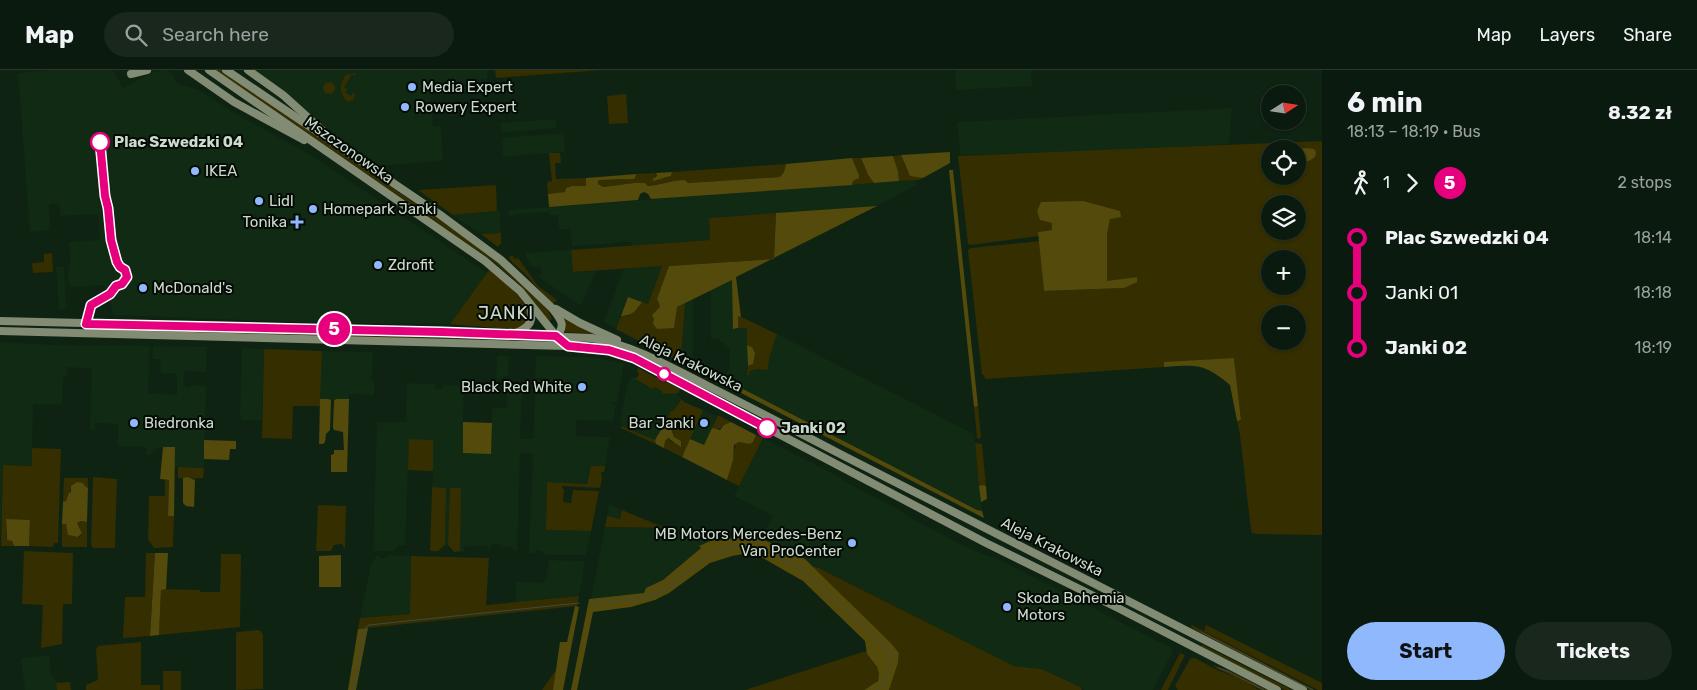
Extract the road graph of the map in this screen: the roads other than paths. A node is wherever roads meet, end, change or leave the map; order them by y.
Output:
1 (147, 70) edge
2 (188, 70) edge
3 (209, 70) edge
4 (226, 70) edge
5 (248, 70) edge
6 (131, 74) dead end
7 (345, 150) junction
8 (341, 161) junction
9 (527, 300) junction
10 (552, 308) junction
11 (0, 321) edge
12 (0, 331) edge
13 (511, 334) junction
14 (556, 336) junction
15 (547, 345) junction
16 (568, 346) junction
17 (632, 348) junction
18 (1184, 629) junction
19 (1172, 636) junction
20 (1277, 690) edge
21 (1303, 690) edge

1 - 6 main road
2 - 8 main road
3 - 8 main road, Mszczonowska
4 - 7 main road, Mszczonowska
5 - 7 main road
7 - 10 main road, Mszczonowska
8 - 9 main road, Mszczonowska
9 - 13 main road
9 - 14 main road, Mszczonowska
10 - 14 main road
10 - 17 main road
11 - 13 main road, Aleja Krakowska
12 - 15 main road, Aleja Krakowska
13 - 14 main road, Aleja Krakowska
14 - 15 main road
14 - 16 main road, Mszczonowska
14 - 17 main road, Aleja Krakowska
15 - 16 main road, Aleja Krakowska
16 - 19 main road, Aleja Krakowska
17 - 18 main road, Aleja Krakowska
18 - 19 main road
18 - 21 main road, Aleja Krakowska
19 - 20 main road, Aleja Krakowska

